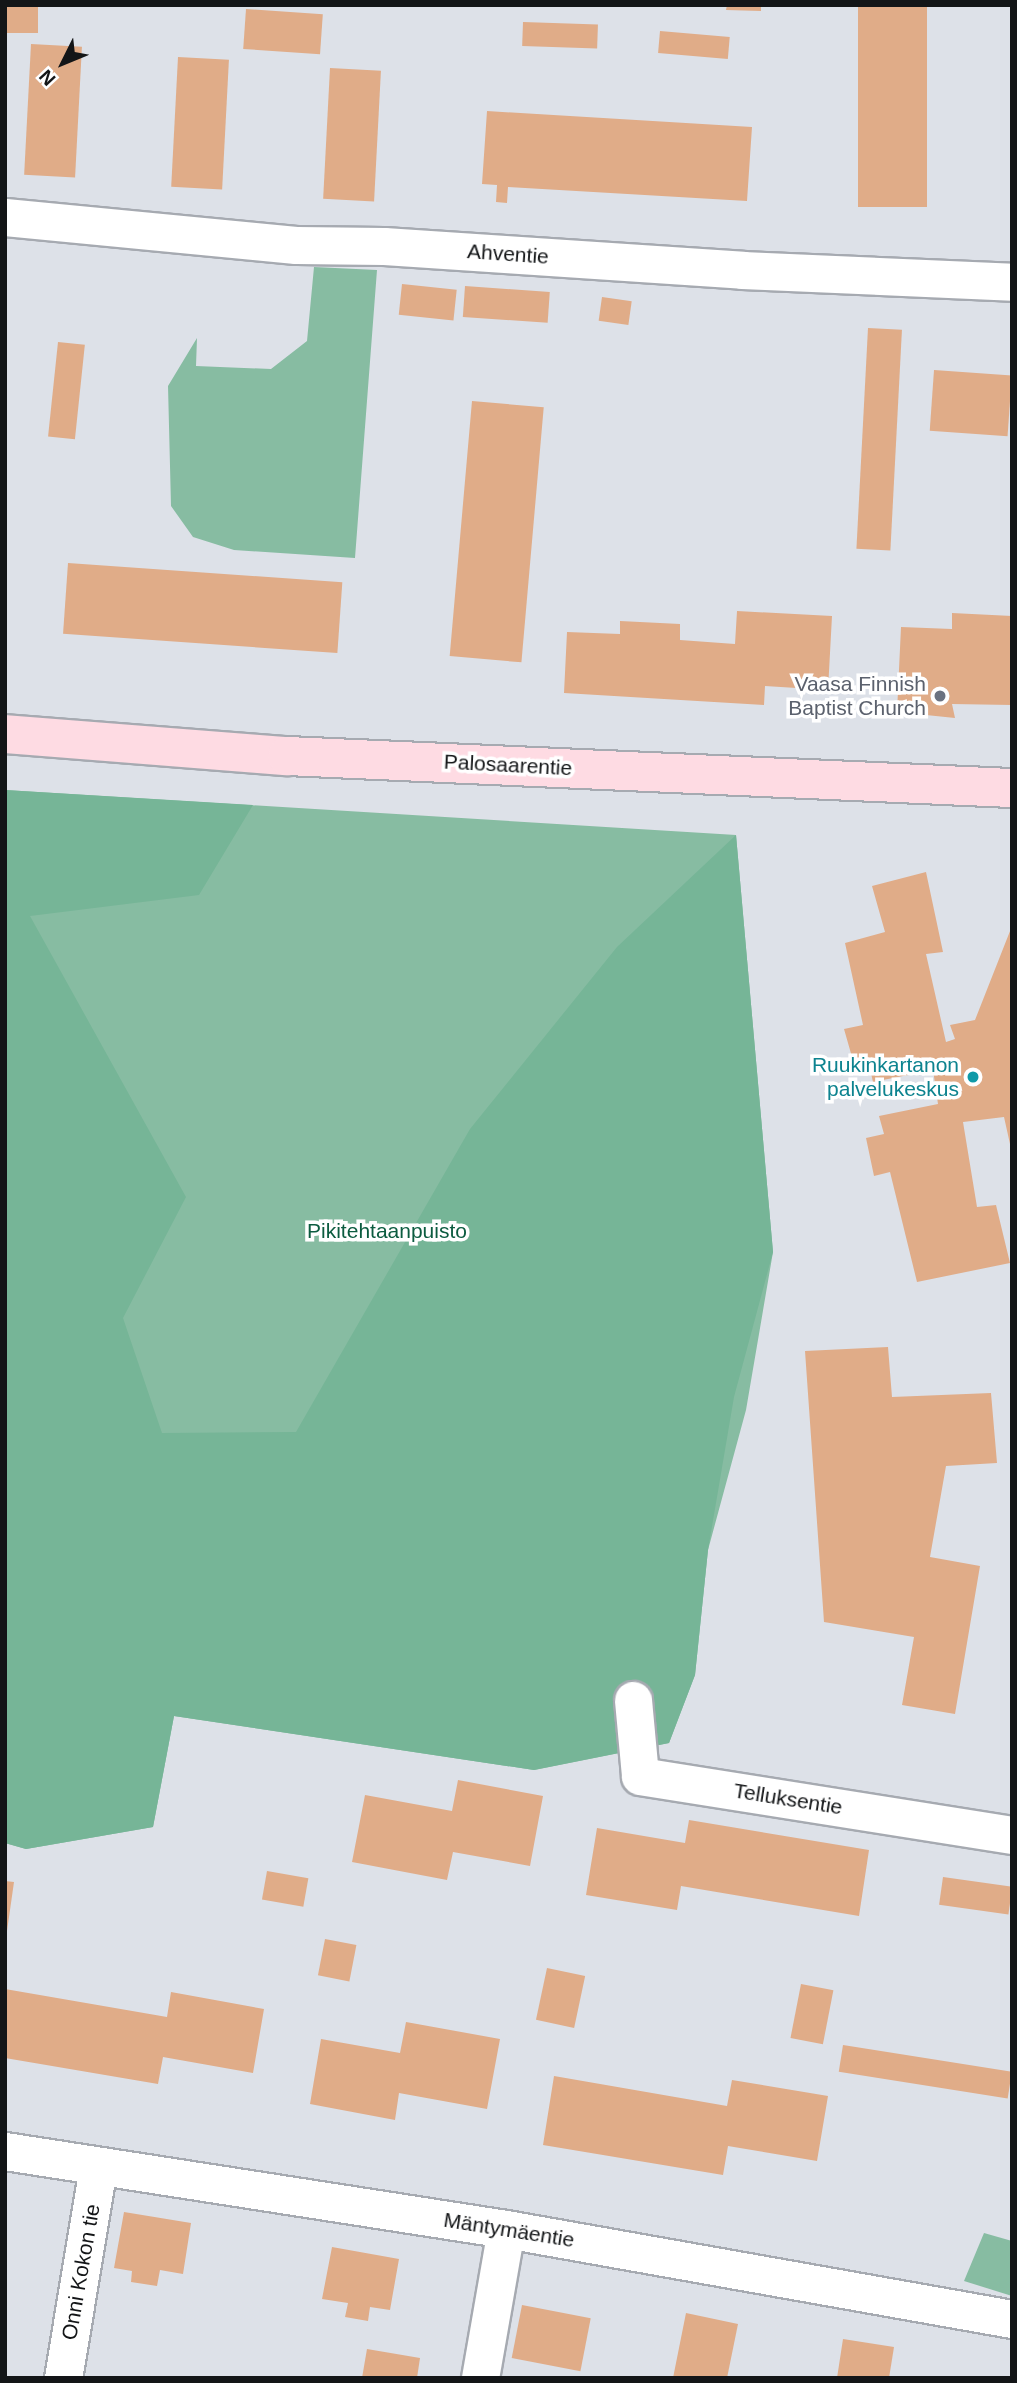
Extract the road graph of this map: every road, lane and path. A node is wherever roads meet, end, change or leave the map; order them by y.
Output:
1 (5, 217) edge
2 (1012, 282) edge
3 (5, 734) edge
4 (1012, 788) edge
5 (633, 1700) dead end
6 (1012, 1835) edge
7 (5, 2151) edge
8 (99, 2167) junction
9 (506, 2229) junction
10 (1012, 2319) edge
11 (63, 2378) edge
12 (480, 2378) edge

1 - 2 street, Ahventie
3 - 4 main road, Palosaarentie
5 - 6 street, Telluksentie
7 - 8 street, Mäntymäentie
8 - 9 street, Mäntymäentie
8 - 11 street, Onni Kokon tie
9 - 10 street, Mäntymäentie
9 - 12 street

